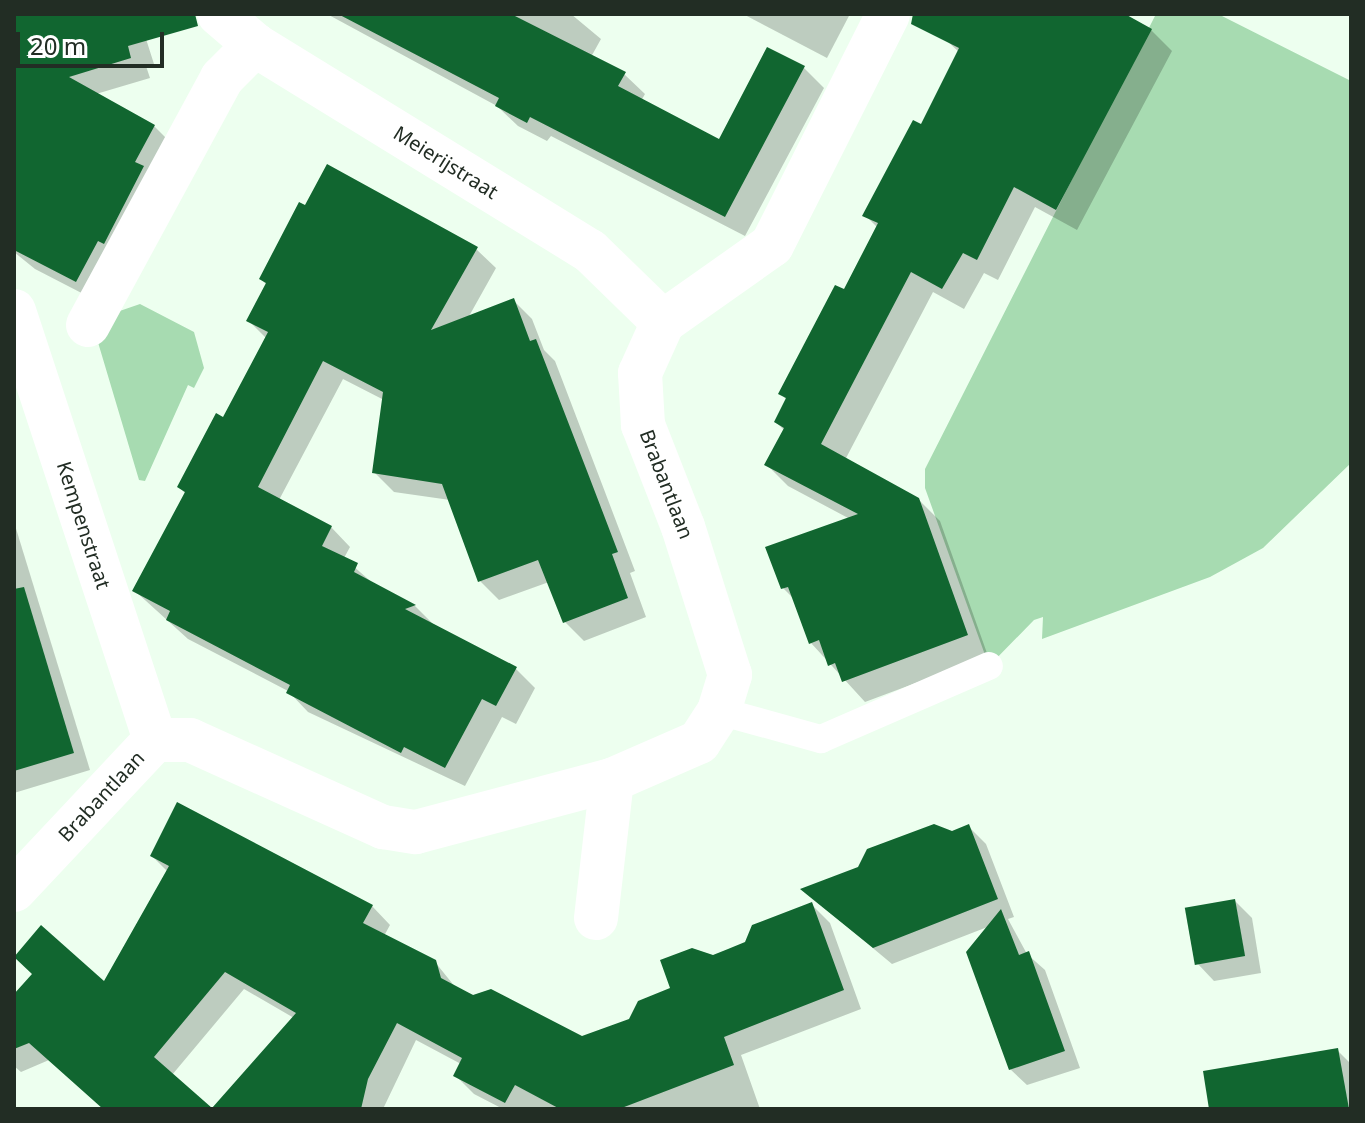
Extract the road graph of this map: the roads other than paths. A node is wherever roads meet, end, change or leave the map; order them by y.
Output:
1 (219, 14) edge
2 (888, 14) edge
3 (255, 45) junction
4 (14, 311) edge
5 (663, 322) junction
6 (88, 325) dead end
7 (989, 666) dead end
8 (719, 711) junction
9 (155, 740) junction
10 (612, 780) junction
11 (14, 890) edge
12 (596, 918) dead end

1 - 3 street, Meierijstraat
2 - 5 street
3 - 5 street, Meierijstraat
3 - 6 street
4 - 9 street, Kempenstraat
5 - 8 street, Brabantlaan
7 - 8 lane
8 - 10 street, Brabantlaan
9 - 10 street, Brabantlaan
9 - 11 street, Brabantlaan
10 - 12 street

